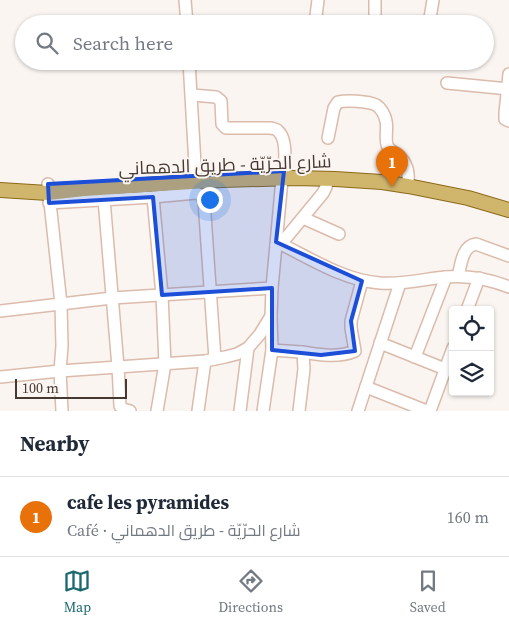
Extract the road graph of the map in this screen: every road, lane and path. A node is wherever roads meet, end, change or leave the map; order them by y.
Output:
1 (185, 0) edge
2 (318, 0) edge
3 (376, 0) edge
4 (433, 0) edge
5 (186, 15) edge
6 (316, 15) edge
7 (375, 15) edge
8 (430, 15) edge
9 (190, 70) edge
10 (509, 74) edge
11 (447, 83) dead end
12 (508, 89) edge
13 (192, 95) junction
14 (509, 121) edge
15 (328, 138) dead end
16 (283, 175) junction
17 (196, 179) junction
18 (328, 179) junction
19 (408, 182) junction
20 (0, 183) edge
21 (0, 190) edge
22 (48, 193) junction
23 (153, 197) junction
24 (104, 199) junction
25 (509, 204) edge
26 (509, 210) edge
27 (303, 218) junction
28 (339, 234) dead end
29 (278, 245) junction
30 (509, 256) edge
31 (452, 277) junction
32 (479, 278) junction
33 (362, 281) junction
34 (400, 283) junction
35 (509, 287) edge
36 (272, 288) junction
37 (211, 291) junction
38 (162, 295) junction
39 (112, 298) junction
40 (61, 304) junction
41 (468, 306) edge
42 (0, 311) edge
43 (271, 316) junction
44 (380, 342) junction
45 (248, 348) junction
46 (272, 350) junction
47 (452, 351) edge
48 (302, 352) junction
49 (415, 357) junction
50 (210, 360) junction
51 (165, 364) junction
52 (118, 367) junction
53 (445, 369) junction
54 (60, 371) junction
55 (0, 377) edge
56 (366, 387) junction
57 (62, 411) edge
58 (130, 411) edge
59 (157, 411) edge
60 (198, 411) edge
61 (240, 411) edge
62 (263, 411) edge
63 (299, 411) edge
64 (358, 411) edge
65 (428, 411) edge

1 - 5 street
2 - 6 street
3 - 7 street
4 - 8 street
9 - 13 street
10 - 12 street
11 - 12 street
12 - 14 street
13 - 16 street
13 - 17 street
15 - 19 street
16 - 17 main road, شارع الحرّيّة - طريق الدهماني
16 - 18 main road, شارع الحرّيّة - طريق الدهماني
16 - 19 main road, شارع الحرّيّة - طريق الدهماني
16 - 29 street
17 - 22 main road, شارع الحرّيّة - طريق الدهماني
18 - 19 main road, شارع الحرّيّة - طريق الدهماني
18 - 27 street
19 - 25 main road, شارع الحرّيّة - طريق الدهماني
19 - 26 main road, شارع الحرّيّة - طريق الدهماني
20 - 22 main road, شارع الحرّيّة - طريق الدهماني
21 - 22 main road, شارع الحرّيّة - طريق الدهماني
22 - 24 street
22 - 40 street
23 - 24 street
23 - 37 street
23 - 38 street
24 - 39 street
27 - 28 street
27 - 29 street
29 - 33 street
29 - 36 street
30 - 31 street
31 - 32 street
31 - 34 street
31 - 49 street
32 - 35 street
32 - 41 street
33 - 34 street
33 - 48 street
34 - 44 street
36 - 37 street
36 - 43 street
37 - 38 street
37 - 50 street
38 - 39 street
38 - 51 street
39 - 40 street
39 - 52 street
40 - 42 street
40 - 54 street
43 - 45 street
43 - 46 street
44 - 49 street
44 - 56 street
45 - 50 street
45 - 61 street
46 - 48 street
46 - 62 street
47 - 53 street
48 - 63 street
49 - 53 street
50 - 51 street
50 - 60 street
51 - 52 street
51 - 59 street
52 - 54 street
52 - 58 street
53 - 65 street
54 - 55 street
54 - 57 street
56 - 64 street
56 - 65 street

